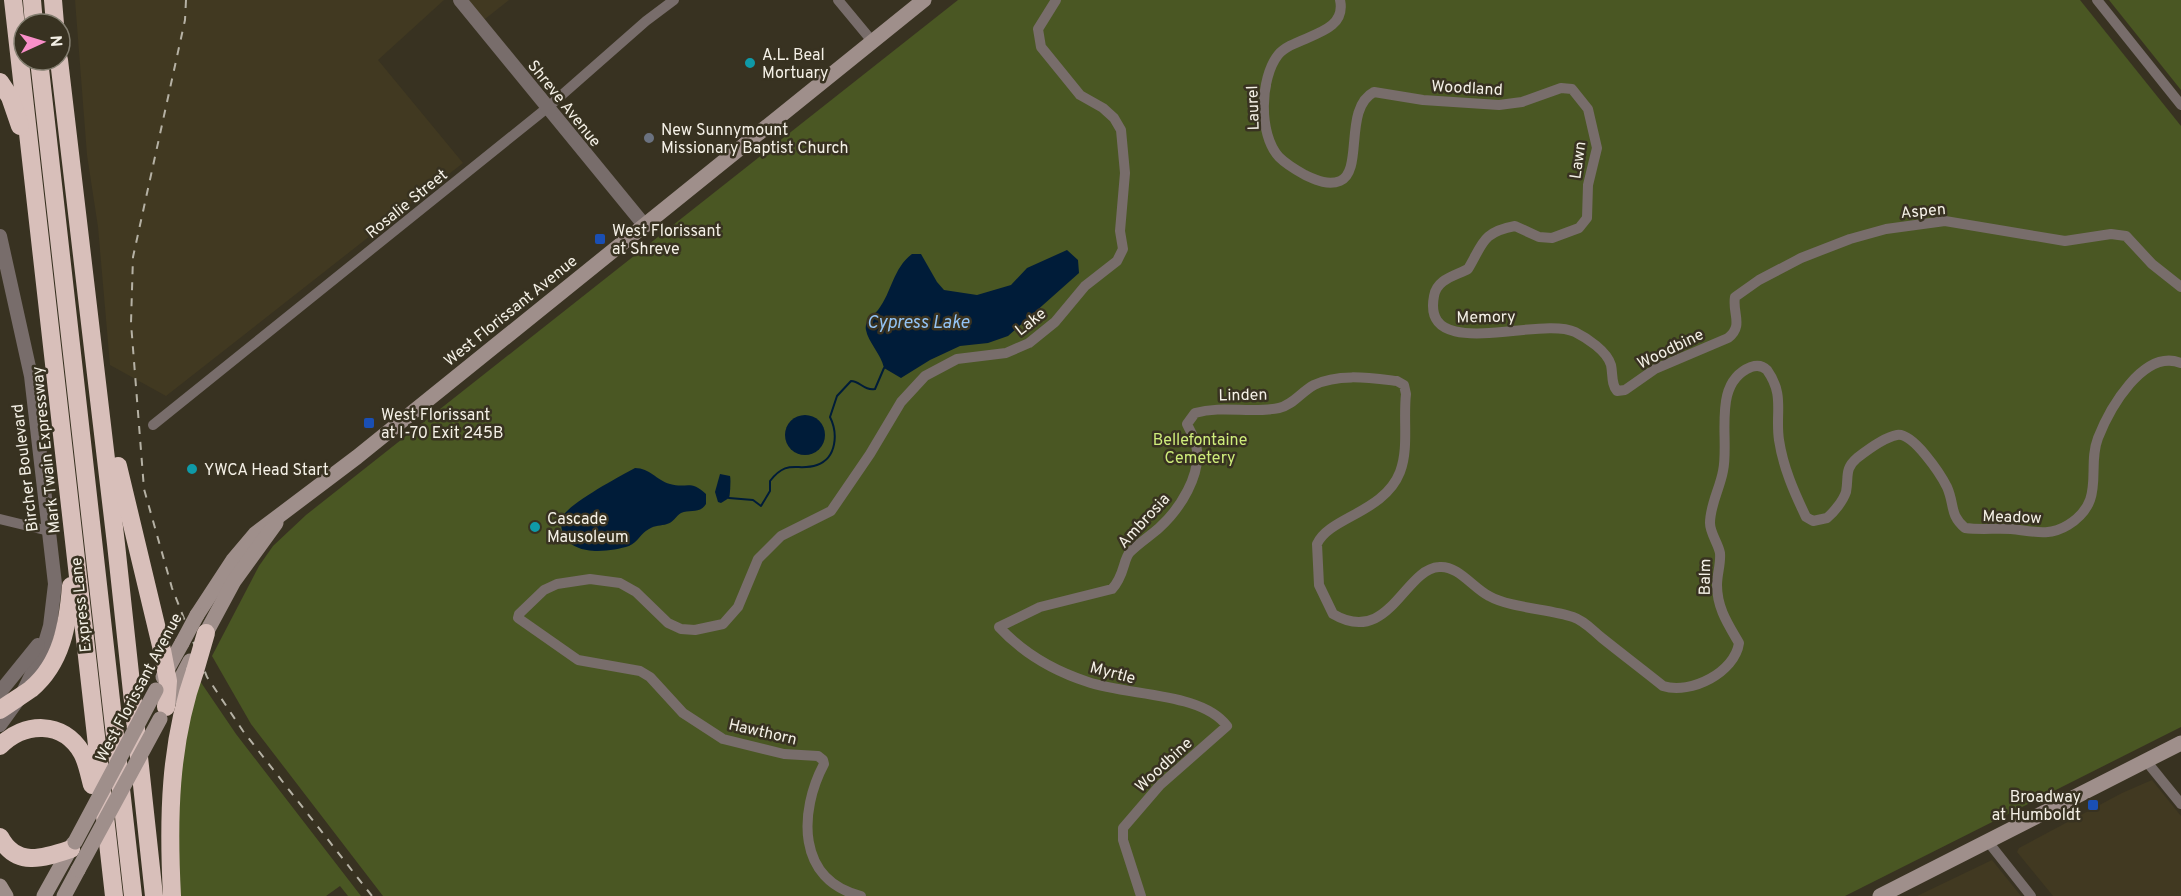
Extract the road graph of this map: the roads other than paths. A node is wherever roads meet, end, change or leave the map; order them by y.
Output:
1 (13, 0) edge
2 (460, 0) edge
3 (674, 0) edge
4 (838, 0) edge
5 (924, 0) edge
6 (1056, 0) edge
7 (2097, 0) edge
8 (1340, 1) edge
9 (872, 41) junction
10 (40, 72) edge
11 (60, 72) edge
12 (0, 82) edge
13 (1561, 88) joint
14 (1370, 94) joint
15 (2181, 105) edge
16 (547, 108) junction
17 (31, 155) junction
18 (1587, 218) joint
19 (645, 226) junction
20 (0, 236) edge
21 (2181, 287) edge
22 (1736, 332) joint
23 (2181, 363) edge
24 (1617, 392) joint
25 (101, 408) junction
26 (1187, 424) joint
27 (153, 425) dead end
28 (1846, 483) joint
29 (286, 512) junction
30 (0, 519) edge
31 (49, 531) junction
32 (75, 549) junction
33 (518, 618) joint
34 (1361, 622) joint
35 (50, 626) junction
36 (999, 627) joint
37 (206, 633) joint
38 (193, 666) junction
39 (166, 672) junction
40 (0, 692) edge
41 (21, 696) junction
42 (0, 710) edge
43 (163, 713) junction
44 (0, 725) edge
45 (1227, 726) joint
46 (2181, 743) edge
47 (0, 746) edge
48 (2147, 762) junction
49 (2181, 804) edge
50 (106, 834) junction
51 (0, 837) edge
52 (1989, 843) junction
53 (73, 845) junction
54 (0, 886) edge
55 (65, 895) edge
56 (6, 896) edge
57 (44, 896) edge
58 (114, 896) edge
59 (134, 896) edge
60 (154, 896) edge
61 (172, 896) edge
62 (861, 896) edge
63 (1141, 896) edge
64 (1880, 896) edge
65 (2031, 896) edge

1 - 17 highway, Mark Twain Expressway
2 - 16 street, Shreve Avenue
3 - 16 street, Rosalie Street
4 - 9 street
5 - 9 main road, West Florissant Avenue
6 - 33 street, Lake
7 - 15 street
8 - 14 street, Laurel
9 - 19 main road, West Florissant Avenue
10 - 59 highway, Express Lane
11 - 25 highway
12 - 17 highway
13 - 14 street, Woodland
13 - 18 street, Lawn
16 - 19 street, Shreve Avenue
16 - 27 street, Rosalie Street
17 - 32 highway, Mark Twain Expressway
18 - 24 street, Memory
19 - 29 main road, West Florissant Avenue
20 - 31 street, Bircher Boulevard
21 - 22 street, Aspen
22 - 24 street, Woodbine
23 - 28 street, Meadow
25 - 39 highway
25 - 60 highway
26 - 34 street, Linden
26 - 36 street, Ambrosia
28 - 34 street, Balm
29 - 37 main road, West Florissant Avenue
29 - 39 main road, West Florissant Avenue, bridge
30 - 31 street
31 - 35 street, Bircher Boulevard
32 - 41 highway
32 - 50 highway, Mark Twain Expressway
33 - 62 street, Hawthorn
35 - 40 street, Bircher Boulevard
35 - 41 street, Bircher Boulevard
36 - 45 street, Myrtle
37 - 38 highway, bridge
38 - 43 main road, West Florissant Avenue
38 - 61 highway
39 - 43 highway
39 - 53 main road, West Florissant Avenue, bridge
41 - 42 highway
41 - 44 street, Bircher Boulevard
43 - 55 main road, West Florissant Avenue, bridge
45 - 63 street, Woodbine
46 - 48 main road
47 - 50 highway
48 - 49 street
48 - 52 main road
50 - 58 highway, Mark Twain Expressway
51 - 53 highway
52 - 64 main road
52 - 65 street
53 - 57 main road, West Florissant Avenue
54 - 56 main road

